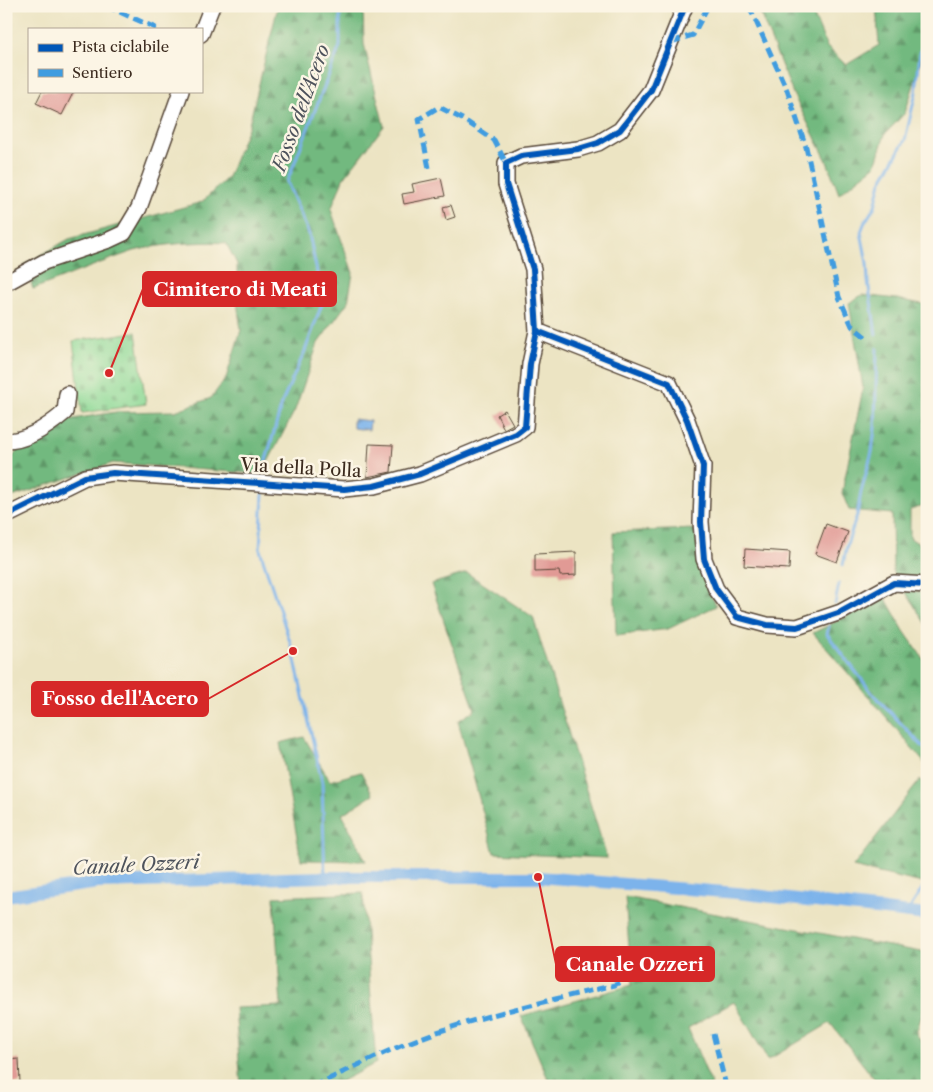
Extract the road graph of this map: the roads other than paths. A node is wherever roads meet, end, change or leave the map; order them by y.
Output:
1 (212, 6) edge
2 (685, 6) edge
3 (202, 31) edge
4 (181, 92) edge
5 (6, 283) edge
6 (537, 332) junction
7 (67, 394) dead end
8 (6, 441) edge
9 (6, 516) edge
10 (927, 585) edge

1 - 3 street
2 - 6 street
4 - 5 street
6 - 9 street, Via della Polla
6 - 10 street
7 - 8 street

